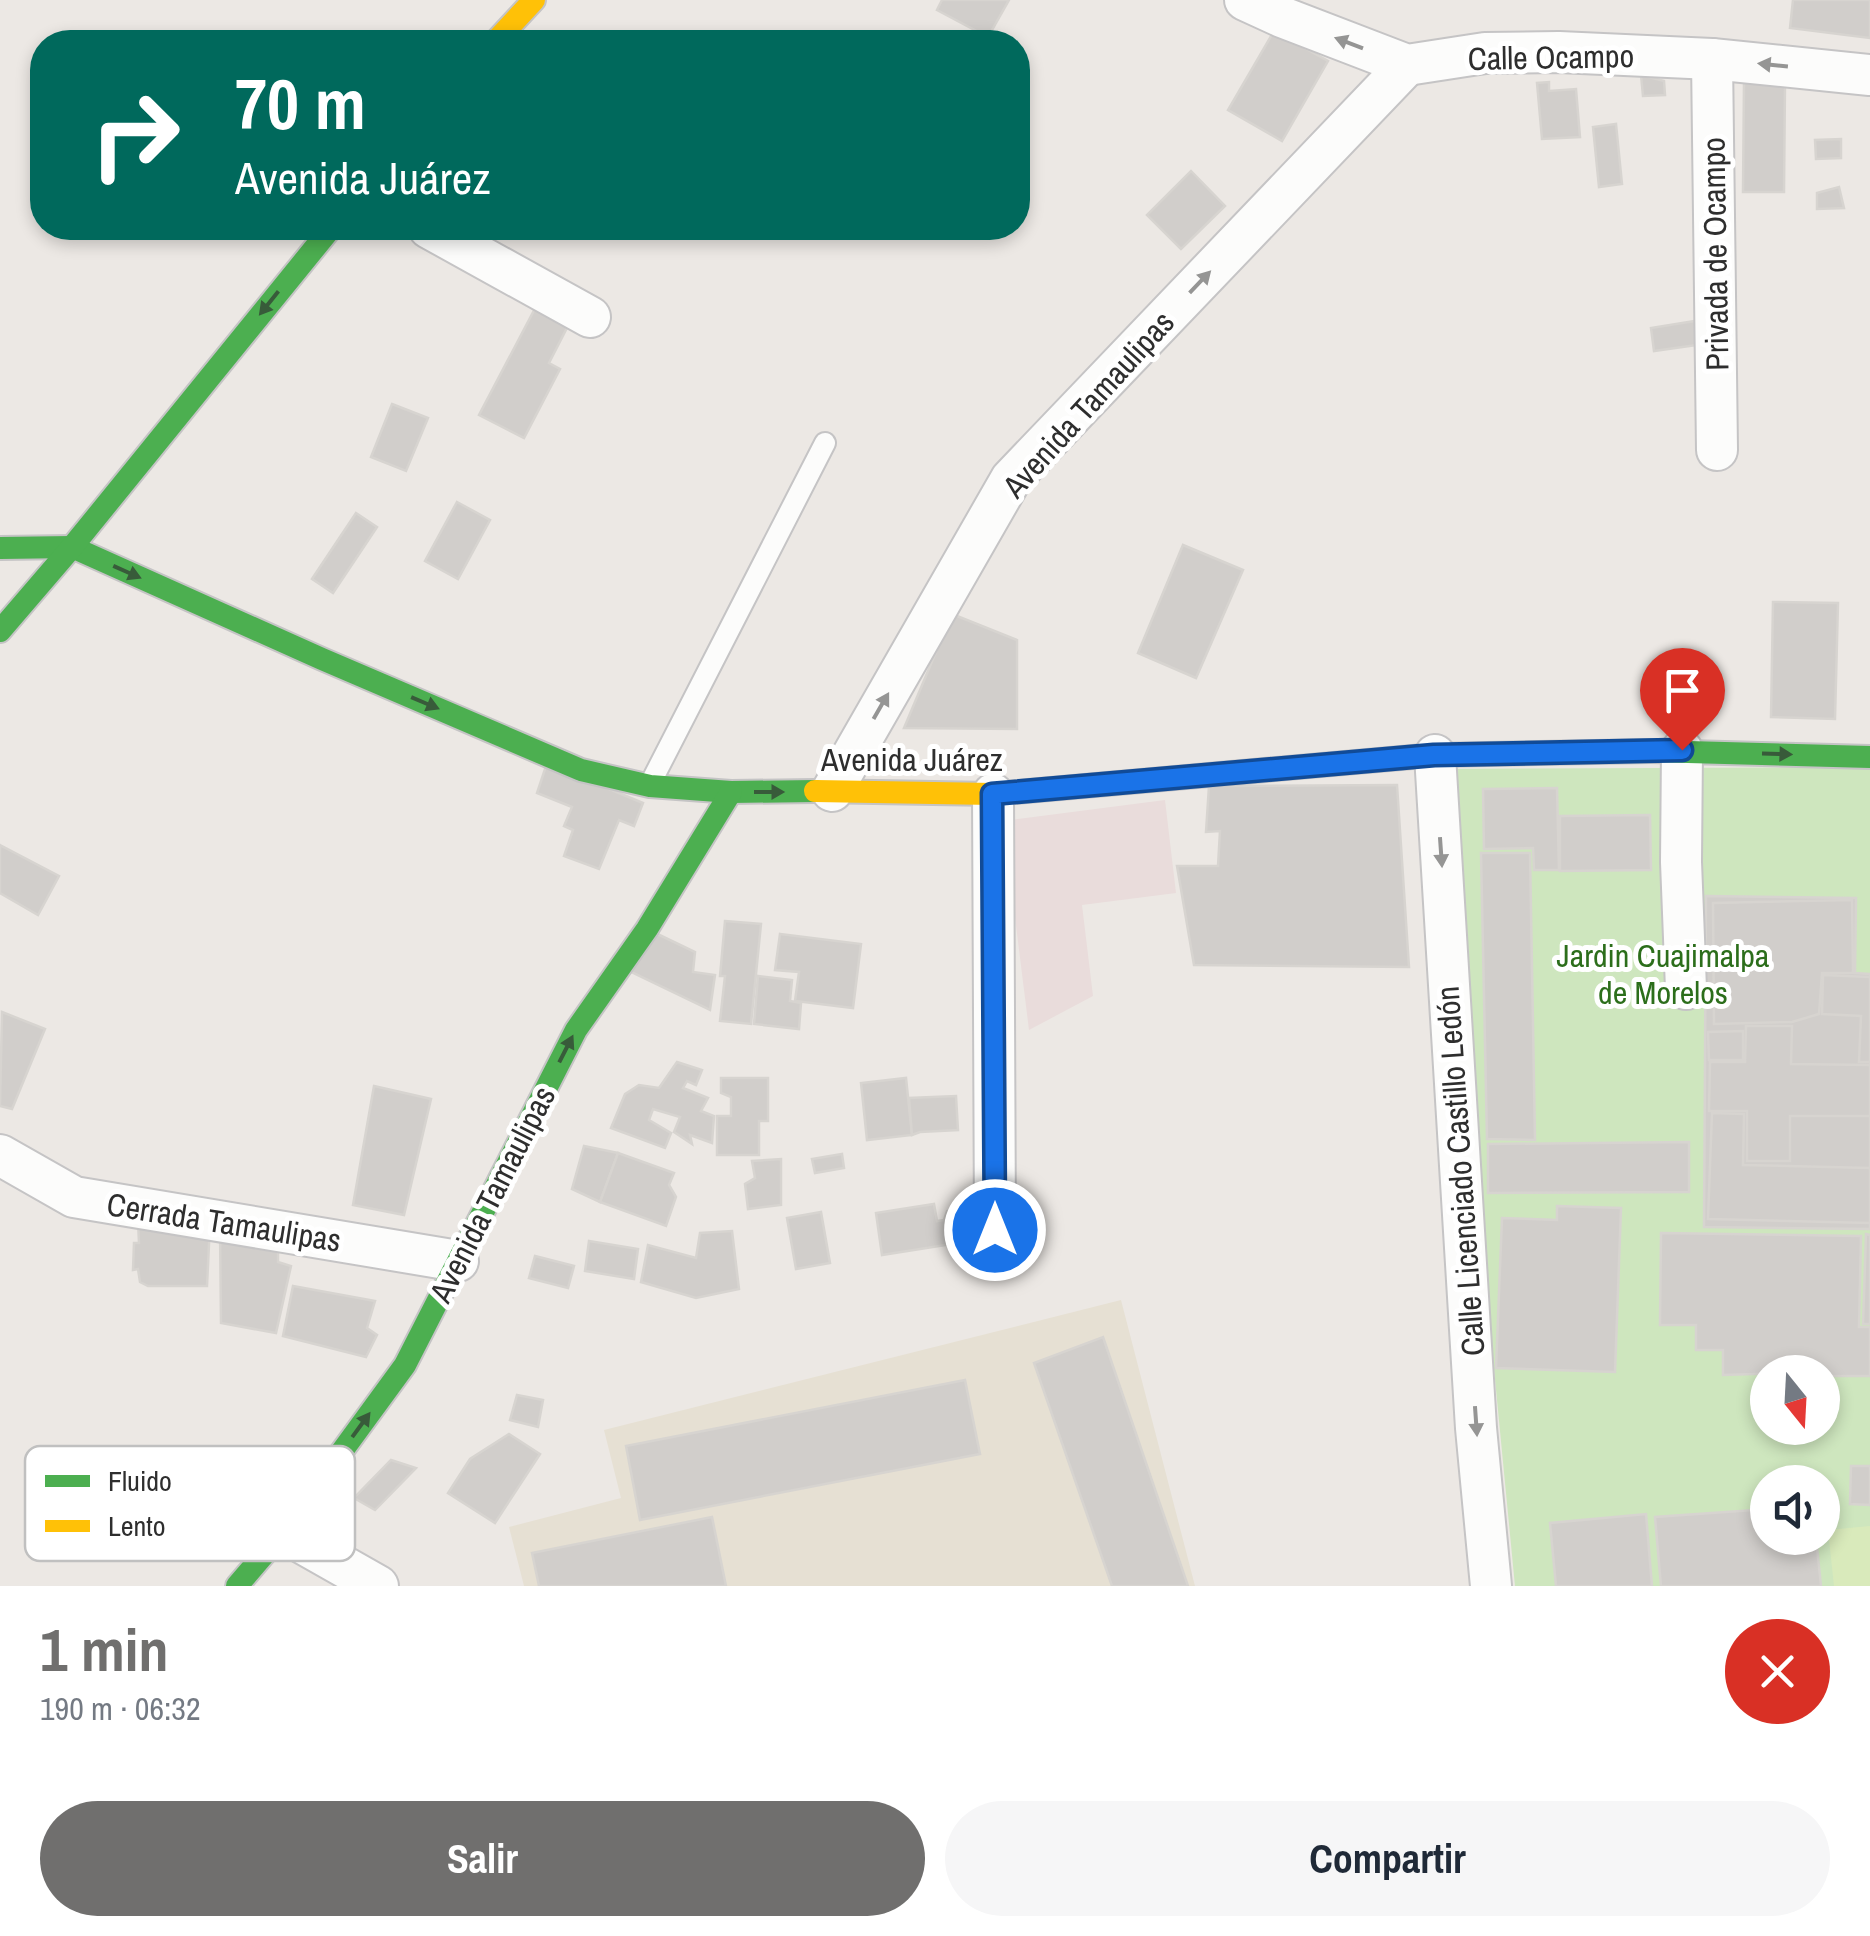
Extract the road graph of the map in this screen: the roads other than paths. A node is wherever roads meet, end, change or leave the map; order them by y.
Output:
1 (534, 0) edge
2 (1245, 0) edge
3 (506, 30) edge
4 (1712, 59) junction
5 (1407, 65) junction
6 (1870, 75) edge
7 (321, 240) edge
8 (450, 240) edge
9 (590, 317) dead end
10 (825, 443) dead end
11 (1718, 450) dead end
12 (72, 547) junction
13 (0, 548) edge
14 (0, 631) edge
15 (1682, 750) junction
16 (1434, 755) junction
17 (1870, 757) edge
18 (650, 786) junction
19 (832, 791) junction
20 (731, 792) junction
21 (992, 794) junction
22 (1686, 988) dead end
23 (0, 1154) edge
24 (995, 1230) dead end
25 (458, 1261) junction
26 (345, 1446) edge
27 (259, 1561) edge
28 (334, 1561) edge
29 (238, 1586) edge
30 (378, 1586) edge
31 (1491, 1586) edge

1 - 3 street
5 -> 2 street
4 - 5 street, Calle Ocampo
6 -> 4 street, Calle Ocampo
4 - 11 street, Privada de Ocampo
19 -> 5 street, Avenida Tamaulipas
7 -> 12 street
8 - 9 street
10 - 18 lane
12 - 13 street, Avenida Juárez
12 - 14 street
12 -> 18 street, Avenida Juárez
15 - 16 street, Avenida Juárez
15 -> 17 street, Avenida Juárez
15 - 22 street
16 - 21 street, Avenida Juárez
16 -> 31 street, Calle Licenciado Castillo Ledón
18 - 20 street, Avenida Juárez
20 -> 19 street, Avenida Juárez
19 - 21 street, Avenida Juárez
25 -> 20 street, Avenida Tamaulipas
21 - 24 street
23 - 25 street, Cerrada Tamaulipas
26 -> 25 street, Avenida Tamaulipas
27 - 29 street, Avenida Tamaulipas
28 - 30 street

